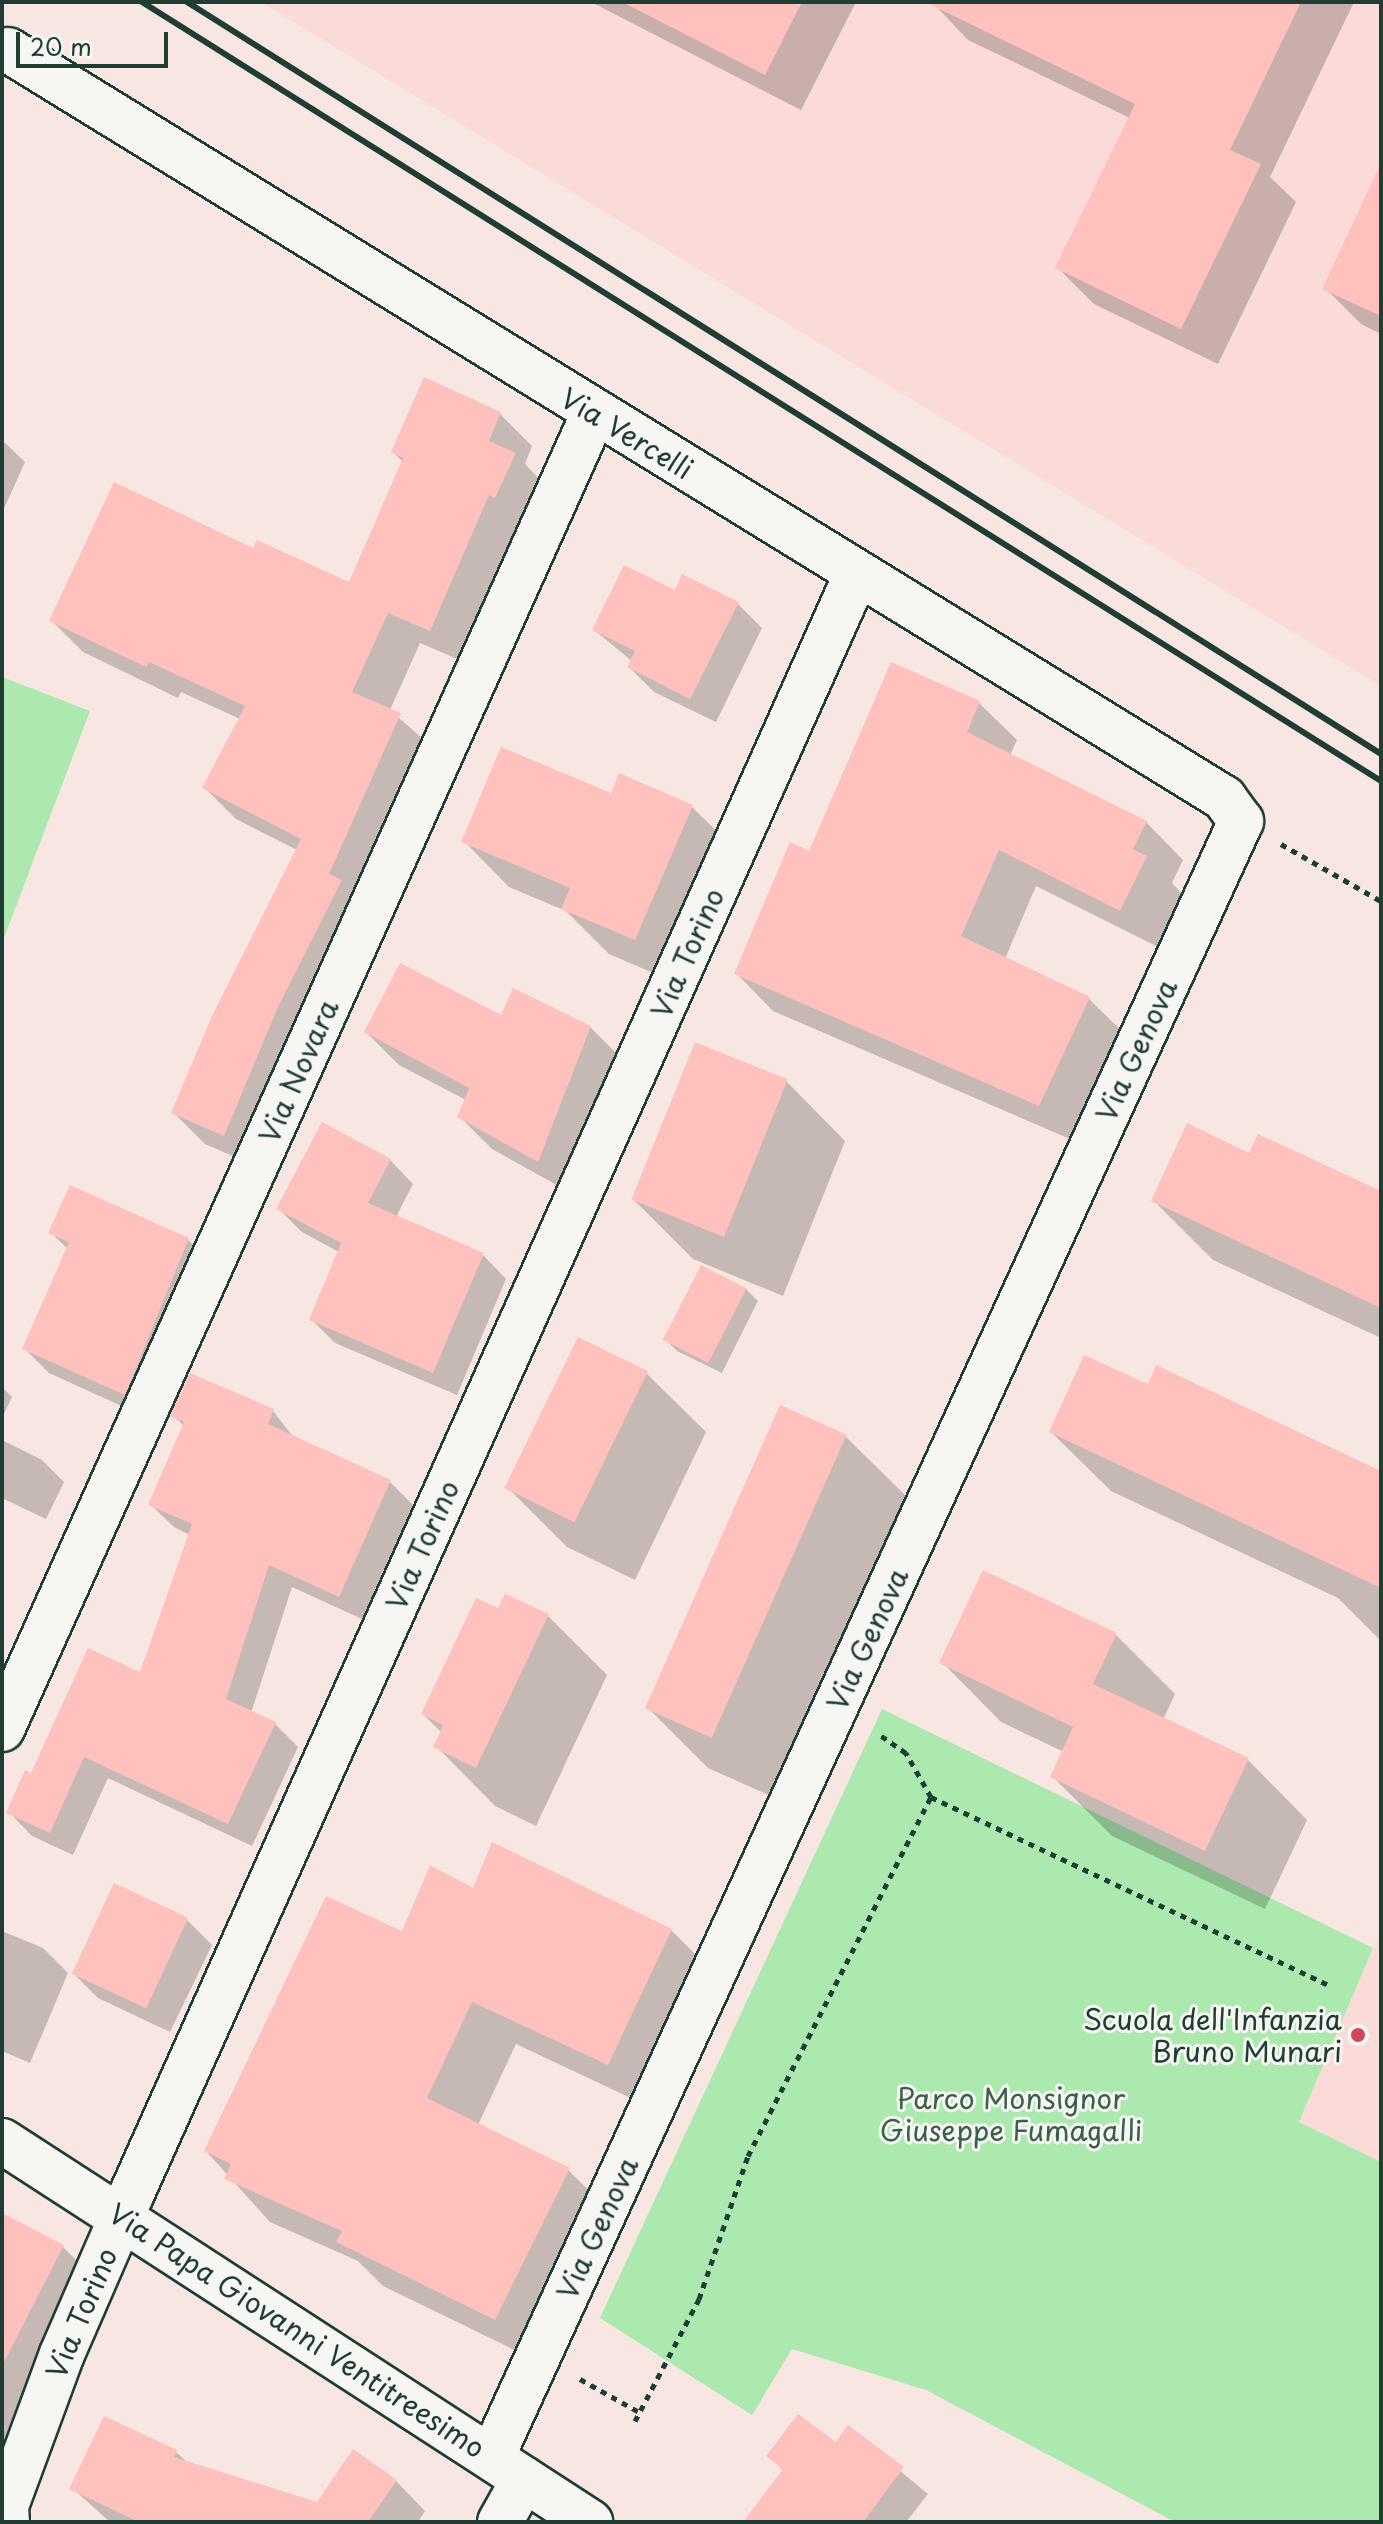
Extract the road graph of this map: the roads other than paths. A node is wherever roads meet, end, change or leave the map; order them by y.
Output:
1 (8, 50) dead end
2 (594, 413) junction
3 (857, 573) junction
4 (1241, 821) joint
5 (2, 1729) edge
6 (2, 2141) edge
7 (122, 2216) junction
8 (508, 2468) junction
9 (7, 2522) edge
10 (500, 2522) edge
11 (590, 2522) edge

1 - 2 street, Via Vercelli
2 - 3 street, Via Vercelli
2 - 5 street, Via Novara
3 - 4 street, Via Vercelli
3 - 7 street, Via Torino
4 - 8 street, Via Genova
6 - 7 street, Via Papa Giovanni Ventitreesimo
7 - 8 street, Via Papa Giovanni Ventitreesimo
7 - 9 street, Via Torino
8 - 10 street, Via Genova
8 - 11 street, Via Papa Giovanni Ventitreesimo

